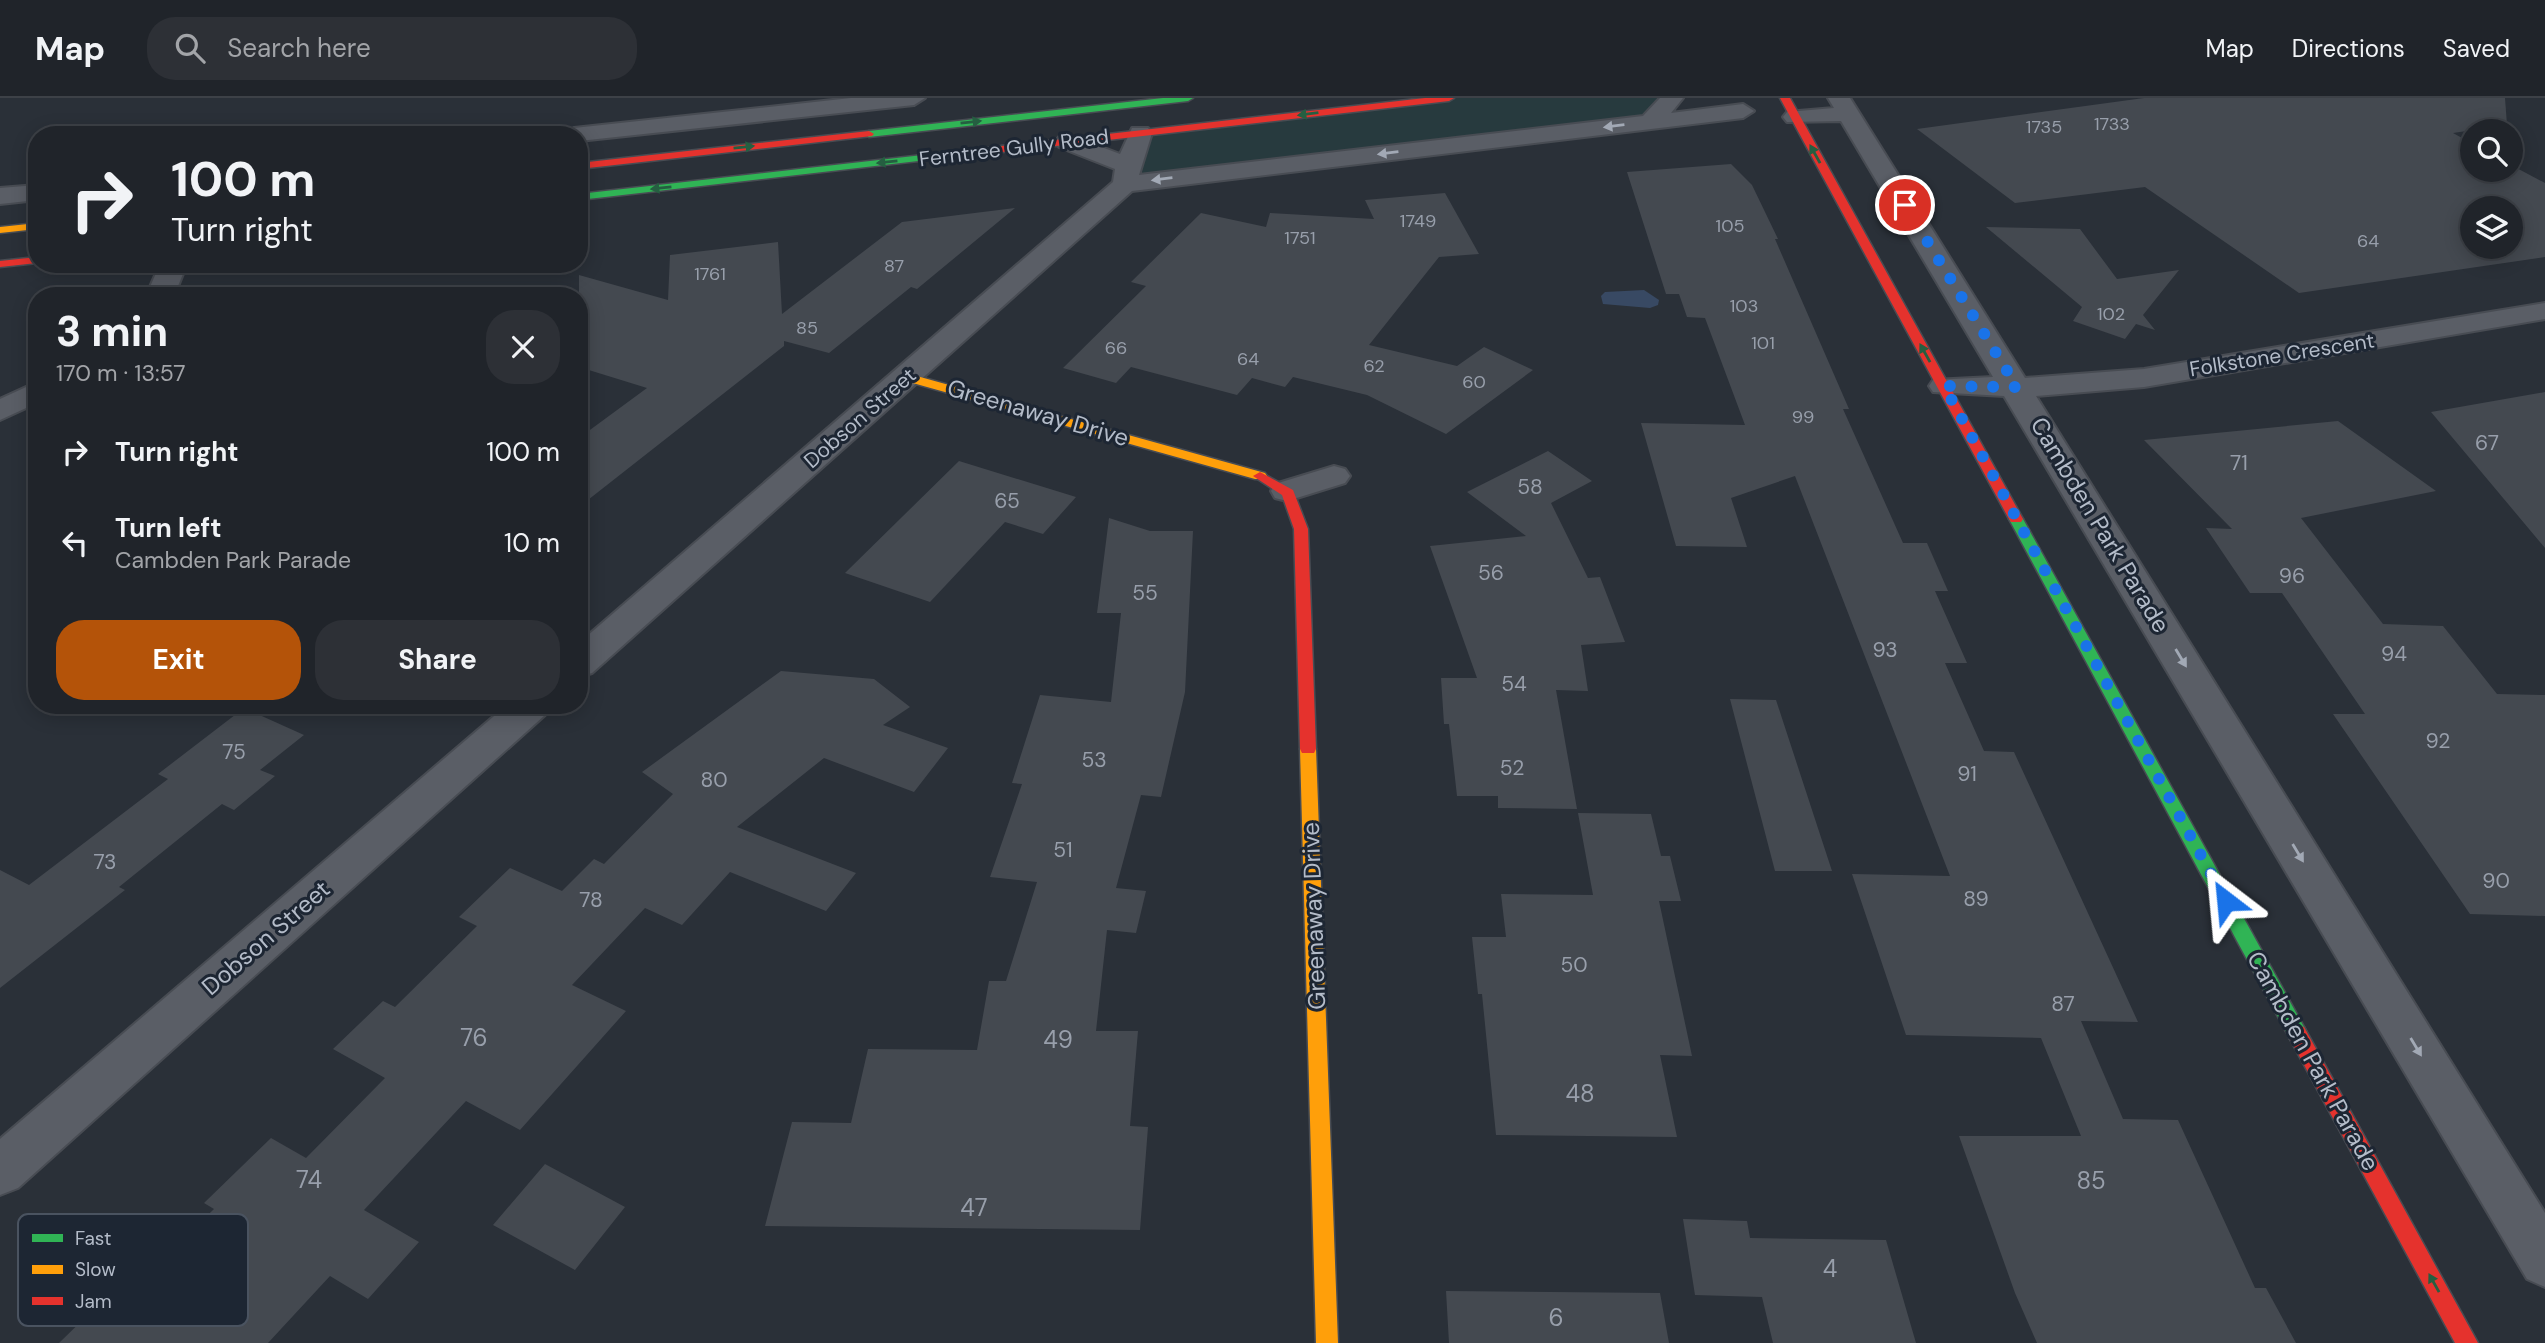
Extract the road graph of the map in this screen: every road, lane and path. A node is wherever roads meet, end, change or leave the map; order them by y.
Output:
1 (915, 98) edge
2 (1188, 98) edge
3 (1449, 98) edge
4 (1672, 98) edge
5 (1844, 106) edge
6 (1790, 108) edge
7 (1743, 111) dead end
8 (1650, 122) junction
9 (588, 133) edge
10 (1140, 133) junction
11 (1067, 142) junction
12 (588, 165) edge
13 (1127, 174) junction
14 (28, 193) edge
15 (0, 196) edge
16 (588, 196) edge
17 (28, 227) edge
18 (0, 230) edge
19 (28, 261) edge
20 (0, 264) edge
21 (2545, 312) edge
22 (906, 377) junction
23 (1944, 386) junction
24 (2017, 387) junction
25 (28, 396) edge
26 (0, 411) edge
27 (1334, 476) dead end
28 (1287, 491) junction
29 (588, 656) edge
30 (522, 714) edge
31 (0, 1171) edge
32 (2545, 1261) edge
33 (1327, 1343) edge
34 (2467, 1343) edge

1 - 9 street
12 -> 2 street, Ferntree Gully Road
3 -> 10 street, Ferntree Gully Road
4 - 8 street
5 - 6 street, Cambden Park Parade
5 - 24 street, Cambden Park Parade
23 -> 6 street, Cambden Park Parade
7 - 8 street
8 -> 13 street
10 - 11 street, Ferntree Gully Road
10 - 13 street, Dobson Street
11 - 13 street
11 -> 16 street, Ferntree Gully Road
13 - 22 street, Dobson Street
14 - 15 street
17 - 18 street
19 - 20 street
21 - 24 street, Folkstone Crescent
22 - 28 street, Greenaway Drive
22 - 29 street, Dobson Street
23 - 24 street, Folkstone Crescent
34 -> 23 street, Cambden Park Parade
24 -> 32 street, Cambden Park Parade
25 - 26 street
27 - 28 street
28 - 33 street, Greenaway Drive
30 - 31 street, Dobson Street

